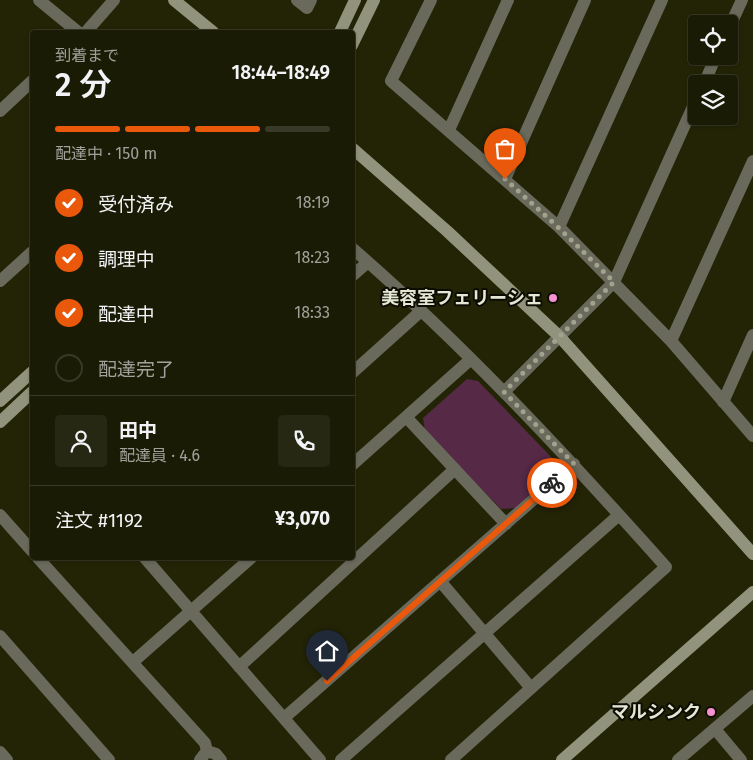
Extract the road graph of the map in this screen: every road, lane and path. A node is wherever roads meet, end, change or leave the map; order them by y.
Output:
1 (39, 0) edge
2 (114, 0) edge
3 (174, 0) edge
4 (297, 0) edge
5 (311, 0) edge
6 (355, 0) edge
7 (374, 0) edge
8 (430, 0) edge
9 (508, 0) edge
10 (586, 0) edge
11 (662, 0) edge
12 (742, 0) edge
13 (735, 15) edge
14 (76, 30) edge
15 (88, 30) edge
16 (211, 30) edge
17 (341, 30) edge
18 (355, 39) edge
19 (30, 83) edge
20 (0, 111) edge
21 (688, 118) edge
22 (449, 130) junction
23 (355, 151) edge
24 (753, 161) edge
25 (505, 179) junction
26 (559, 228) junction
27 (355, 251) edge
28 (30, 254) edge
29 (368, 262) junction
30 (355, 273) edge
31 (0, 281) edge
32 (614, 282) junction
33 (420, 311) junction
34 (753, 336) edge
35 (560, 337) junction
36 (671, 341) junction
37 (471, 359) junction
38 (355, 370) edge
39 (30, 374) edge
40 (504, 392) junction
41 (30, 394) edge
42 (0, 401) edge
43 (723, 402) junction
44 (407, 418) junction
45 (0, 422) edge
46 (753, 436) edge
47 (355, 462) edge
48 (574, 464) junction
49 (455, 469) junction
50 (619, 515) junction
51 (3, 524) edge
52 (506, 524) junction
53 (30, 550) edge
54 (753, 554) edge
55 (40, 560) edge
56 (149, 560) edge
57 (249, 560) edge
58 (440, 581) junction
59 (753, 592) edge
60 (192, 611) junction
61 (484, 634) junction
62 (0, 636) edge
63 (133, 662) junction
64 (239, 666) junction
65 (531, 688) junction
66 (753, 696) edge
67 (284, 718) junction
68 (715, 729) junction
69 (0, 752) edge
70 (204, 755) edge
71 (7, 760) edge
72 (109, 760) edge
73 (221, 760) edge
74 (320, 760) edge
75 (341, 760) edge
76 (451, 760) edge
77 (562, 760) edge
78 (678, 760) edge
79 (741, 760) edge

1 - 14 street
2 - 15 street
3 - 16 street
4 - 5 street
6 - 17 street
7 - 18 street
8 - 22 street
9 - 22 street
10 - 25 street
11 - 26 street
12 - 13 street
19 - 20 street
21 - 32 street
22 - 25 street
23 - 35 street
24 - 36 street
25 - 26 street
26 - 32 street
27 - 29 street
28 - 31 street
29 - 30 street
29 - 33 street
32 - 35 street
32 - 36 street
33 - 37 street
33 - 38 street
34 - 43 street
35 - 40 street
35 - 54 street
36 - 43 street
37 - 40 street
37 - 44 street
39 - 42 street
40 - 48 street
41 - 45 street
43 - 46 street
44 - 47 street
44 - 49 street
48 - 50 street
48 - 52 street
49 - 52 street
49 - 64 street
50 - 61 street
50 - 65 street
51 - 53 street
52 - 58 street
55 - 63 street
56 - 60 street
57 - 60 street
58 - 61 street
58 - 67 street
59 - 77 street
60 - 63 street
60 - 64 street
61 - 65 street
61 - 75 street
62 - 72 street
63 - 70 street
64 - 67 street
65 - 76 street
66 - 68 street
67 - 74 street
68 - 78 street
68 - 79 street
69 - 71 street
70 - 73 street

